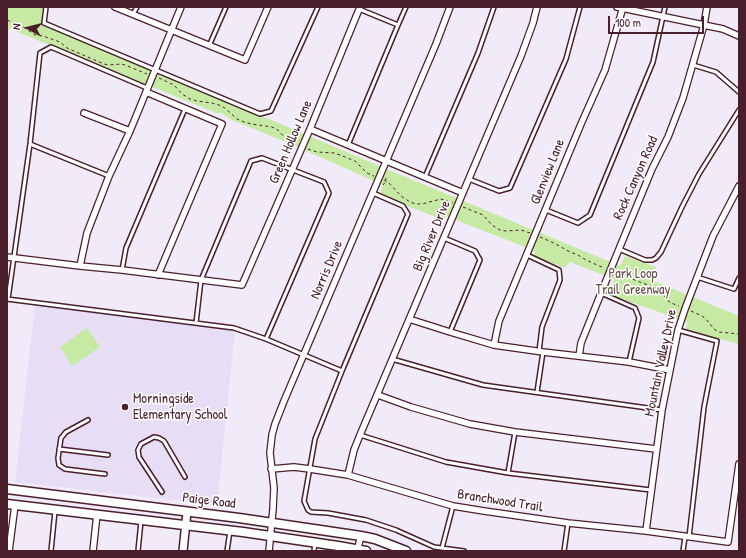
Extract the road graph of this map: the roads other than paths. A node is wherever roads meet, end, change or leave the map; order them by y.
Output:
1 (46, 7) edge
2 (116, 7) edge
3 (137, 7) edge
4 (181, 7) edge
5 (226, 7) edge
6 (268, 7) edge
7 (318, 7) edge
8 (406, 7) edge
9 (450, 7) edge
10 (494, 7) edge
11 (537, 7) edge
12 (580, 7) edge
13 (621, 7) edge
14 (664, 7) edge
15 (707, 7) edge
16 (359, 8) edge
17 (134, 14) junction
18 (663, 17) junction
19 (398, 25) junction
20 (704, 25) junction
21 (171, 30) junction
22 (739, 36) edge
23 (209, 46) junction
24 (693, 65) junction
25 (155, 70) junction
26 (146, 90) junction
27 (739, 92) edge
28 (185, 108) junction
29 (739, 110) edge
30 (84, 113) dead end
31 (310, 129) junction
32 (130, 131) junction
33 (30, 144) junction
34 (348, 145) junction
35 (386, 161) junction
36 (292, 170) junction
37 (109, 176) junction
38 (425, 177) junction
39 (469, 179) junction
40 (739, 186) edge
41 (373, 193) junction
42 (463, 193) junction
43 (546, 210) junction
44 (444, 238) junction
45 (619, 249) junction
46 (527, 255) junction
47 (10, 257) edge
48 (80, 266) junction
49 (122, 270) junction
50 (158, 275) junction
51 (697, 277) junction
52 (739, 278) edge
53 (201, 280) junction
54 (601, 293) junction
55 (8, 299) edge
56 (409, 319) junction
57 (196, 323) junction
58 (678, 330) junction
59 (450, 332) junction
60 (266, 339) junction
61 (494, 344) junction
62 (541, 351) junction
63 (303, 356) junction
64 (579, 356) junction
65 (392, 359) junction
66 (629, 362) junction
67 (670, 370) junction
68 (342, 371) junction
69 (537, 392) junction
70 (378, 395) junction
71 (662, 410) junction
72 (88, 420) dead end
73 (514, 432) junction
74 (360, 435) junction
75 (59, 449) junction
76 (656, 449) junction
77 (108, 455) dead end
78 (739, 464) edge
79 (310, 468) junction
80 (271, 469) junction
81 (508, 473) junction
82 (105, 474) dead end
83 (348, 475) junction
84 (738, 476) edge
85 (184, 477) dead end
86 (7, 489) edge
87 (651, 490) junction
88 (162, 492) dead end
89 (102, 501) junction
90 (11, 505) edge
91 (453, 506) junction
92 (56, 509) junction
93 (187, 512) junction
94 (97, 514) junction
95 (141, 519) junction
96 (272, 522) junction
97 (568, 523) junction
98 (186, 525) junction
99 (230, 530) junction
100 (646, 531) junction
101 (270, 536) junction
102 (362, 536) junction
103 (687, 537) junction
104 (315, 547) edge
105 (442, 548) junction
106 (357, 550) edge
107 (9, 551) edge
108 (51, 551) edge
109 (93, 551) edge
110 (138, 551) edge
111 (183, 551) edge
112 (227, 551) edge
113 (269, 551) edge
114 (366, 551) edge
115 (406, 551) edge
116 (464, 551) edge
117 (564, 551) edge
118 (683, 551) edge

1 - 25 lane
2 - 17 street
3 - 17 lane
4 - 21 street
5 - 23 lane
6 - 23 street
7 - 25 lane
8 - 19 lane
9 - 35 street, Norris Drive
10 - 38 lane
11 - 39 street, Big River Drive
12 - 39 lane
13 - 18 street
13 - 43 street, Glenview Lane
14 - 18 lane
15 - 20 street, Rock Canyon Road
16 - 19 lane
16 - 31 street, Green Hollow Lane
17 - 21 street
18 - 20 street
18 - 43 lane
19 - 34 lane
20 - 22 street
20 - 24 street, Rock Canyon Road
21 - 23 street
21 - 25 street
24 - 27 lane
24 - 45 street, Rock Canyon Road
25 - 26 street
26 - 28 street
26 - 32 street
26 - 33 lane
28 - 49 lane
28 - 50 street
29 - 45 lane
30 - 32 street
31 - 34 street
31 - 36 street, Green Hollow Lane
32 - 37 street
33 - 37 lane
33 - 47 lane
34 - 35 street
35 - 38 street
35 - 41 street, Norris Drive
36 - 53 street, Green Hollow Lane
36 - 53 lane
36 - 60 lane
37 - 48 street
38 - 42 street
39 - 42 street, Big River Drive
40 - 51 street, Mountain Valley Drive
41 - 63 street, Norris Drive
41 - 68 lane
42 - 44 street, Big River Drive
43 - 46 street, Glenview Lane
44 - 56 street, Big River Drive
44 - 59 lane
45 - 54 street, Rock Canyon Road
46 - 61 street, Glenview Lane
46 - 62 lane
47 - 48 street
47 - 55 lane
48 - 49 street
49 - 50 street
50 - 53 street
51 - 52 lane
51 - 58 street, Mountain Valley Drive
53 - 57 lane
54 - 64 street, Rock Canyon Road
54 - 66 lane
55 - 57 lane
56 - 59 street
56 - 65 street, Big River Drive
57 - 60 lane
58 - 67 street, Mountain Valley Drive
58 - 103 lane
59 - 61 street
60 - 63 lane
61 - 62 street
62 - 64 street
62 - 69 lane
63 - 68 lane
63 - 80 street, Norris Drive
64 - 66 street
65 - 69 lane
65 - 70 street, Big River Drive
66 - 67 street
67 - 71 street, Mountain Valley Drive
68 - 79 lane
69 - 71 lane
70 - 73 street
70 - 74 street, Big River Drive
71 - 76 street, Mountain Valley Drive
72 - 75 lane
73 - 76 street
73 - 81 lane
74 - 81 lane
74 - 83 street, Big River Drive
75 - 77 lane
75 - 82 lane
76 - 87 street, Mountain Valley Drive
78 - 84 street
79 - 80 street, Branchwood Trail
79 - 83 street, Branchwood Trail
79 - 105 lane
80 - 96 street, Norris Drive
81 - 87 lane
83 - 91 street, Branchwood Trail
84 - 103 street, Branchwood Trail
85 - 88 lane
86 - 89 main road, Paige Road
87 - 100 street, Mountain Valley Drive
89 - 92 main road
89 - 93 main road, Paige Road
90 - 92 main road, Paige Road
90 - 107 street
91 - 97 street, Branchwood Trail
91 - 105 lane
92 - 94 main road, Paige Road
92 - 108 lane
93 - 96 main road, Paige Road
93 - 98 street
94 - 95 main road, Paige Road
94 - 109 street
95 - 98 main road, Paige Road
95 - 110 lane
96 - 101 street, Norris Drive
96 - 102 main road, Paige Road
97 - 100 street, Branchwood Trail
97 - 117 lane
98 - 99 main road, Paige Road
98 - 111 street
99 - 101 main road, Paige Road
99 - 112 lane
100 - 103 street, Branchwood Trail
101 - 104 main road, Paige Road
101 - 113 street, Norris Drive
102 - 106 street
102 - 115 main road, Paige Road
103 - 118 lane
104 - 106 main road, Paige Road
105 - 116 lane
106 - 114 main road, Paige Road

